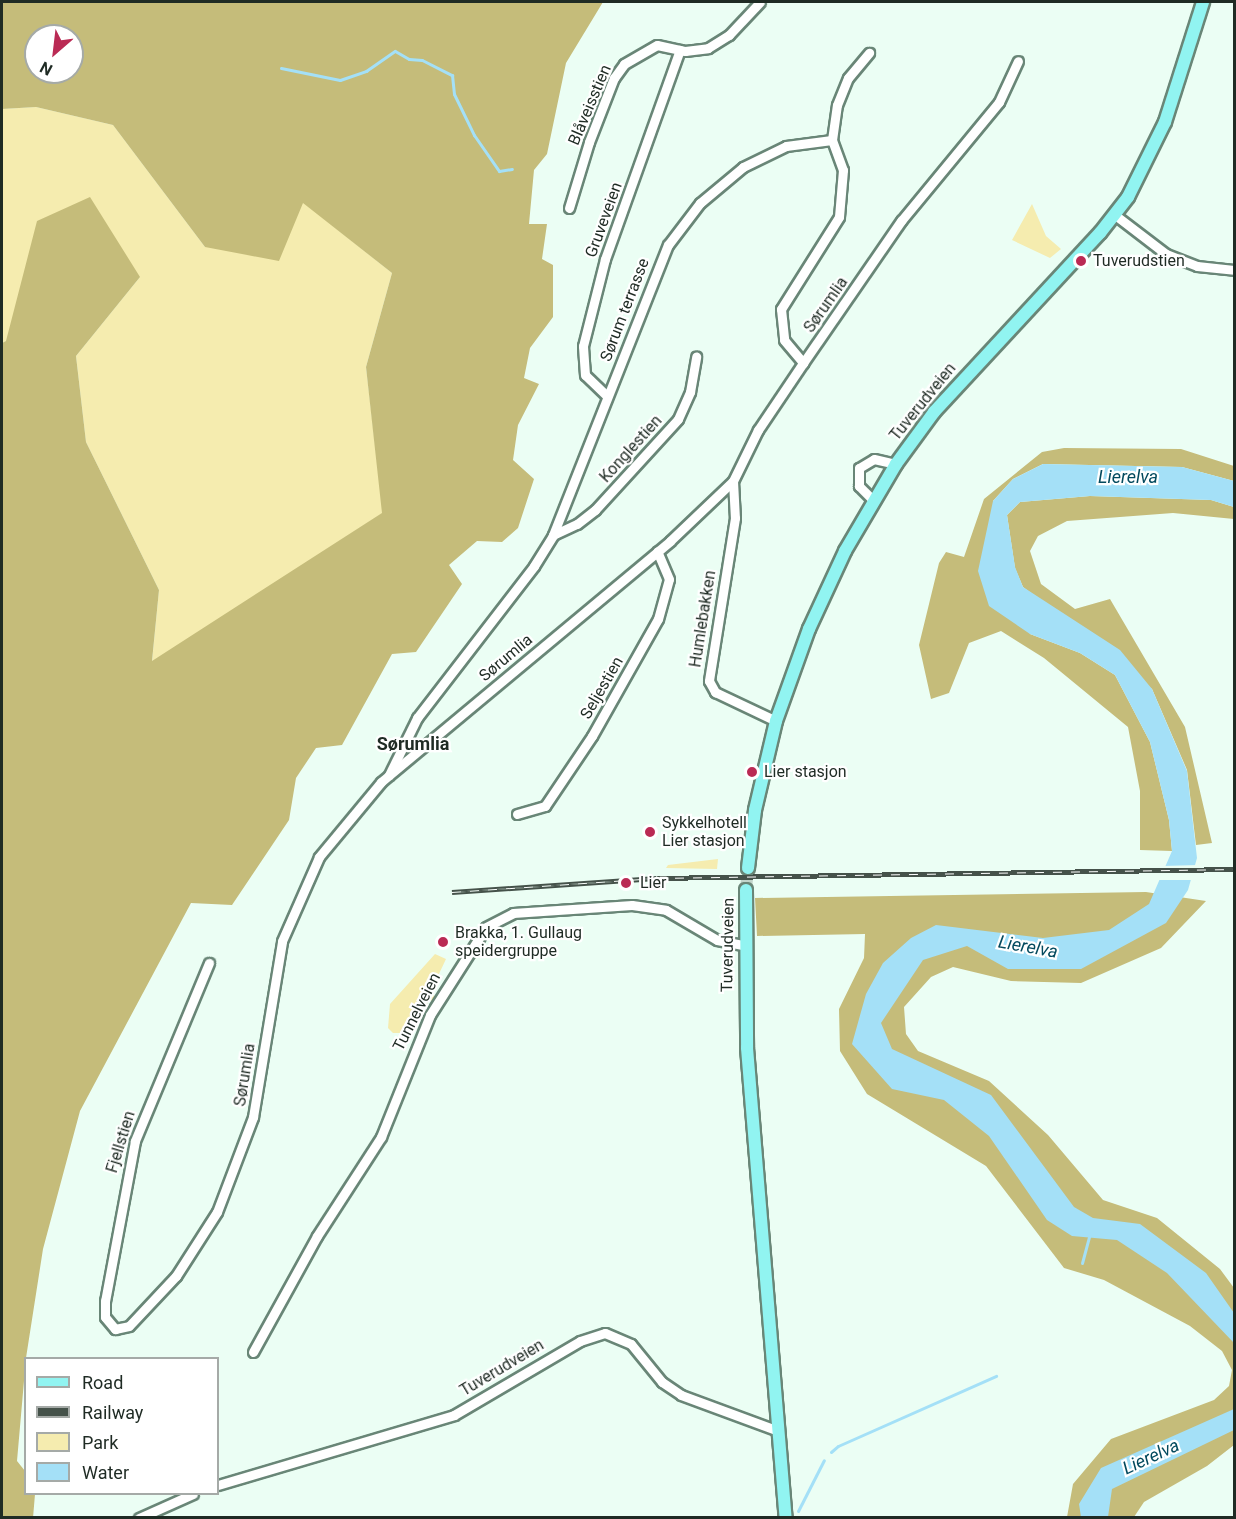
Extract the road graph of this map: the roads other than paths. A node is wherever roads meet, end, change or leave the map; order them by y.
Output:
1 (760, 2) edge
2 (1203, 2) edge
3 (680, 50) junction
4 (870, 53) dead end
5 (1018, 61) dead end
6 (831, 140) junction
7 (569, 208) dead end
8 (1114, 215) junction
9 (1234, 270) edge
10 (696, 357) dead end
11 (803, 363) junction
12 (607, 396) junction
13 (896, 464) junction
14 (733, 481) junction
15 (873, 500) junction
16 (552, 535) junction
17 (657, 550) junction
18 (776, 722) junction
19 (388, 776) junction
20 (517, 814) dead end
21 (748, 868) tunnel mouth
22 (746, 890) tunnel mouth
23 (743, 945) junction
24 (209, 963) dead end
25 (122, 1329) joint
26 (253, 1352) dead end
27 (779, 1431) junction
28 (219, 1485) edge
29 (191, 1495) edge
30 (139, 1518) edge
31 (786, 1518) edge

1 - 3 street, Blåveisstien
2 - 8 main road, Tuverudveien
3 - 7 street, Blåveisstien
3 - 12 street, Gruveveien
4 - 6 street
5 - 11 street, Sørumlia
6 - 11 street
6 - 12 street, Sørum terrasse
8 - 9 street
8 - 13 main road, Tuverudveien
10 - 16 street, Konglestien
11 - 14 street, Sørumlia
12 - 16 street, Sørum terrasse
13 - 15 main road, Tuverudveien
13 - 15 street
14 - 17 street, Sørumlia
14 - 18 street, Humlebakken
15 - 18 main road, Tuverudveien
16 - 19 street, Sørum terrasse
17 - 19 street, Sørumlia
17 - 20 street, Seljestien
18 - 21 main road, Tuverudveien
19 - 25 street, Sørumlia
22 - 23 main road, Tuverudveien
23 - 26 street, Tunnelveien
23 - 27 main road, Tuverudveien
24 - 25 street, Fjellstien
27 - 28 street, Tuverudveien
27 - 31 main road, Tuverudveien
29 - 30 street

